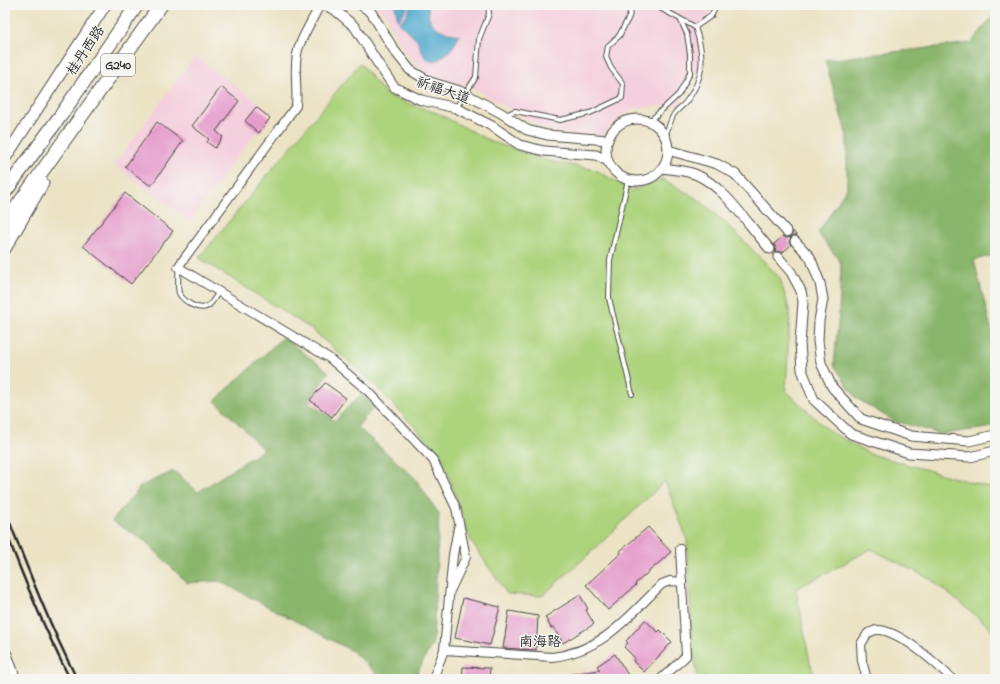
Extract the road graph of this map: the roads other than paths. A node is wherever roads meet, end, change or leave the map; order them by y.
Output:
1 (106, 5) edge
2 (136, 5) edge
3 (161, 5) edge
4 (320, 5) edge
5 (324, 5) edge
6 (361, 5) edge
7 (488, 5) edge
8 (632, 5) edge
9 (650, 5) edge
10 (717, 5) edge
11 (681, 20) junction
12 (694, 27) junction
13 (465, 94) junction
14 (456, 108) junction
15 (61, 115) junction
16 (504, 115) junction
17 (650, 121) junction
18 (75, 125) junction
19 (665, 136) junction
20 (608, 140) junction
21 (668, 150) junction
22 (5, 158) edge
23 (608, 161) junction
24 (663, 168) junction
25 (5, 176) edge
26 (628, 180) junction
27 (5, 192) edge
28 (5, 223) edge
29 (787, 232) dead end
30 (795, 241) dead end
31 (5, 247) edge
32 (770, 249) dead end
33 (778, 258) dead end
34 (178, 267) junction
35 (219, 291) junction
36 (632, 394) dead end
37 (995, 435) edge
38 (995, 451) edge
39 (459, 526) junction
40 (680, 549) dead end
41 (682, 582) junction
42 (451, 589) junction
43 (444, 650) junction
44 (5, 656) edge
45 (13, 679) edge
46 (433, 679) edge
47 (661, 679) edge
48 (868, 679) edge
49 (952, 679) edge

1 - 22 main road
2 - 15 highway, 桂丹西路 / G240
3 - 18 highway, G240
4 - 34 street
5 - 14 street, 祈福大道
6 - 13 street, 祈福大道
7 - 13 lane
8 - 16 lane
9 - 11 lane
10 - 12 lane
11 - 12 lane
11 - 17 lane
12 - 19 lane
13 - 14 lane
13 - 16 street, 祈福大道
14 - 23 street, 祈福大道
15 - 25 highway, G240
15 - 27 highway
16 - 20 street, 祈福大道
17 - 19 street
17 - 20 street
18 - 28 highway
18 - 31 highway, G240
19 - 21 street
20 - 23 street
21 - 24 street
21 - 29 street
23 - 26 street
24 - 26 street
24 - 32 street
26 - 36 lane
30 - 37 street
33 - 38 street
34 - 35 street
34 - 35 lane
35 - 39 street
39 - 42 street
39 - 42 street
40 - 41 street
41 - 43 street, 南海路
41 - 47 street
42 - 43 street
43 - 46 street
44 - 45 highway
48 - 49 street

